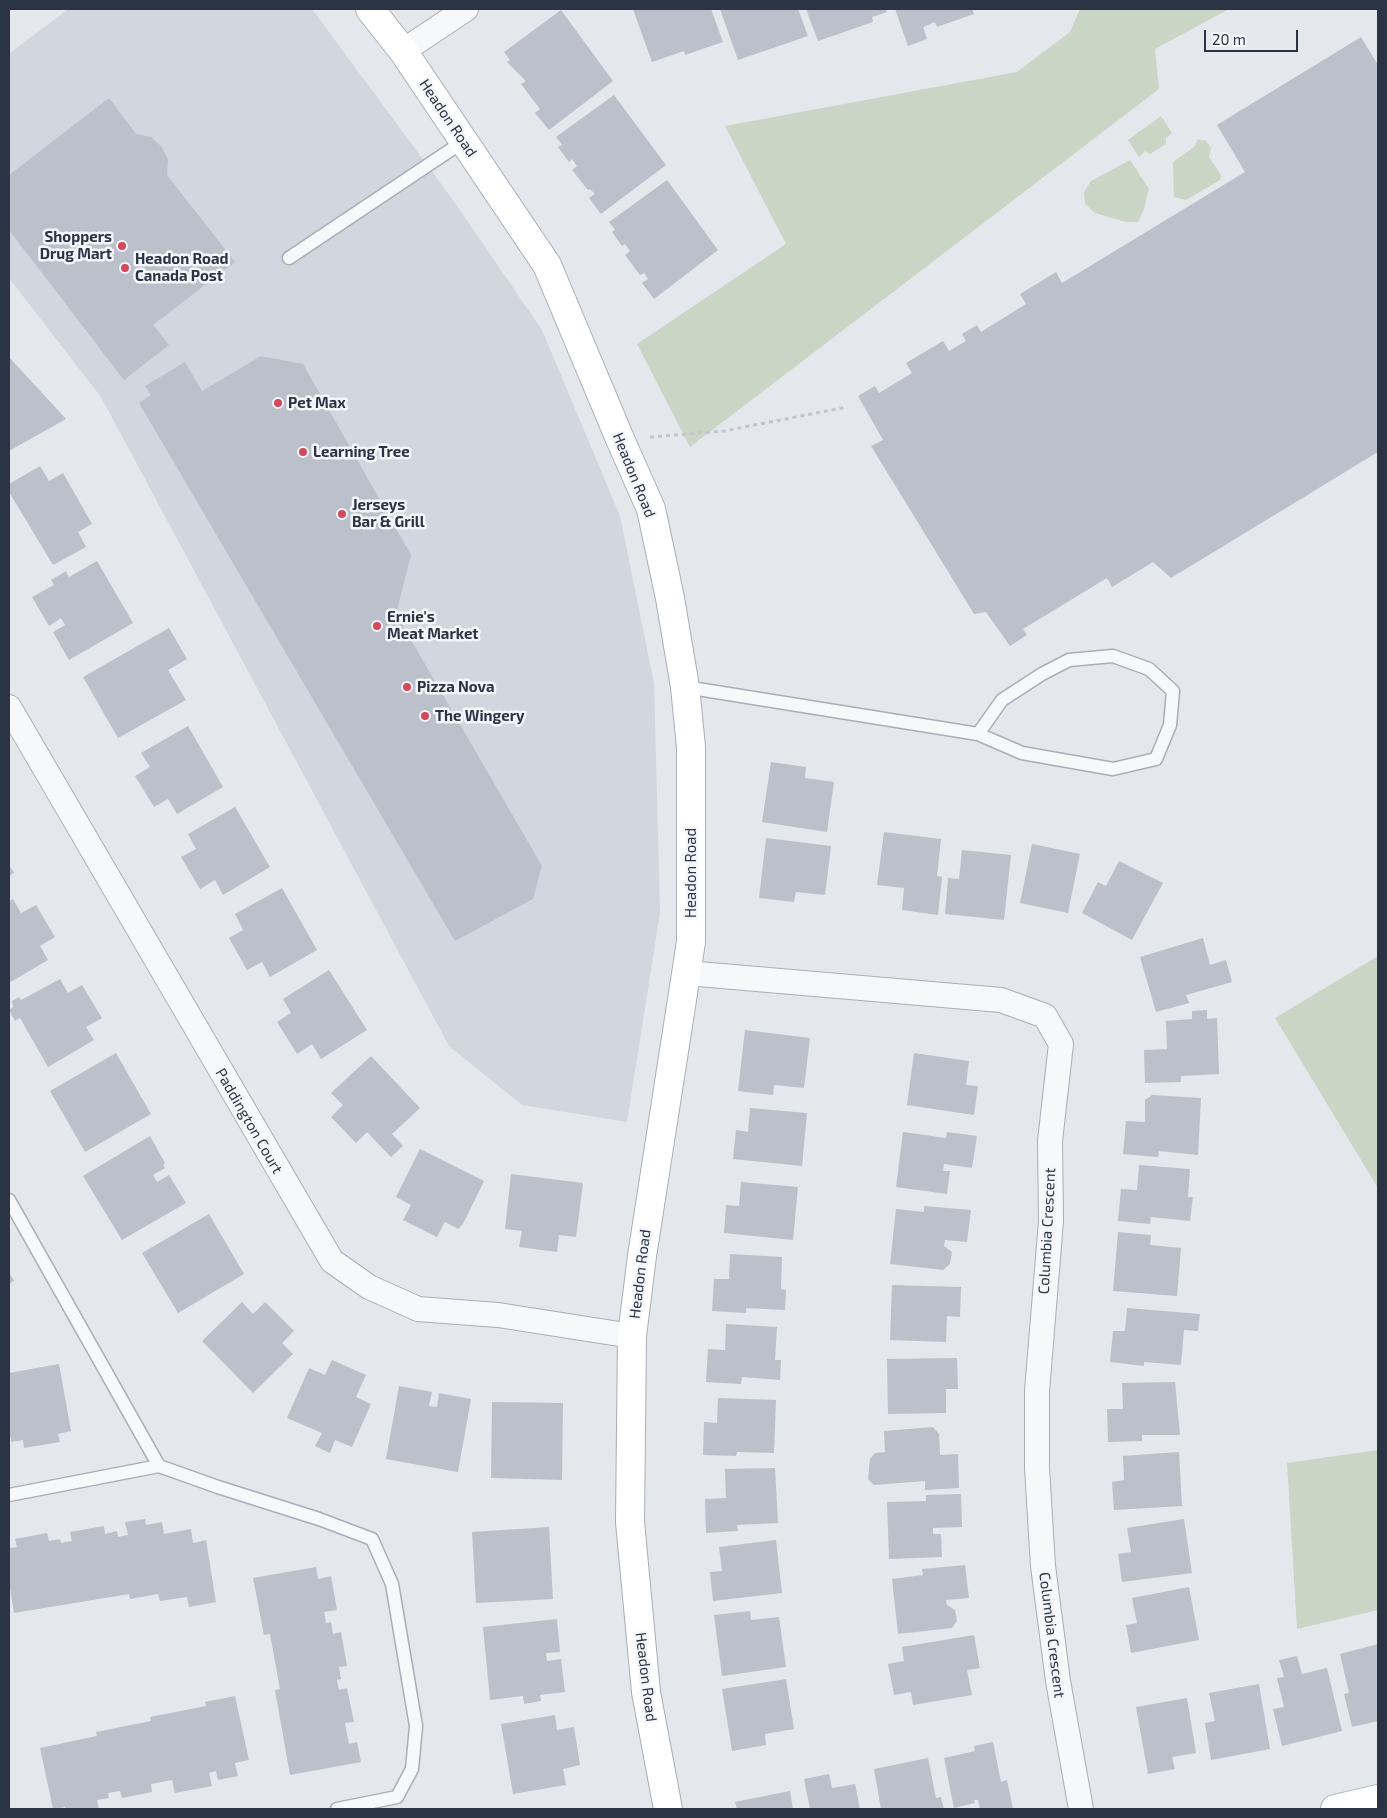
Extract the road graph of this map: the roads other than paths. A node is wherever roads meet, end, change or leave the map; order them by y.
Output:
1 (370, 9) edge
2 (466, 9) edge
3 (403, 51) junction
4 (464, 141) junction
5 (289, 258) dead end
6 (685, 687) junction
7 (9, 707) edge
8 (978, 734) junction
9 (687, 973) junction
10 (9, 1200) edge
11 (632, 1336) junction
12 (159, 1466) junction
13 (9, 1495) edge
14 (1378, 1799) edge
15 (337, 1809) edge
16 (668, 1809) edge
17 (1081, 1809) edge
18 (1335, 1809) edge

1 - 3 street, Headon Road
2 - 3 street
3 - 4 street, Headon Road
4 - 5 lane
4 - 6 street, Headon Road
6 - 8 lane
6 - 9 street, Headon Road
7 - 11 street, Paddington Court
8 - 8 lane
9 - 11 street, Headon Road
9 - 17 street, Columbia Crescent
10 - 12 lane
11 - 16 street, Headon Road
12 - 13 lane
12 - 15 lane
14 - 18 street

